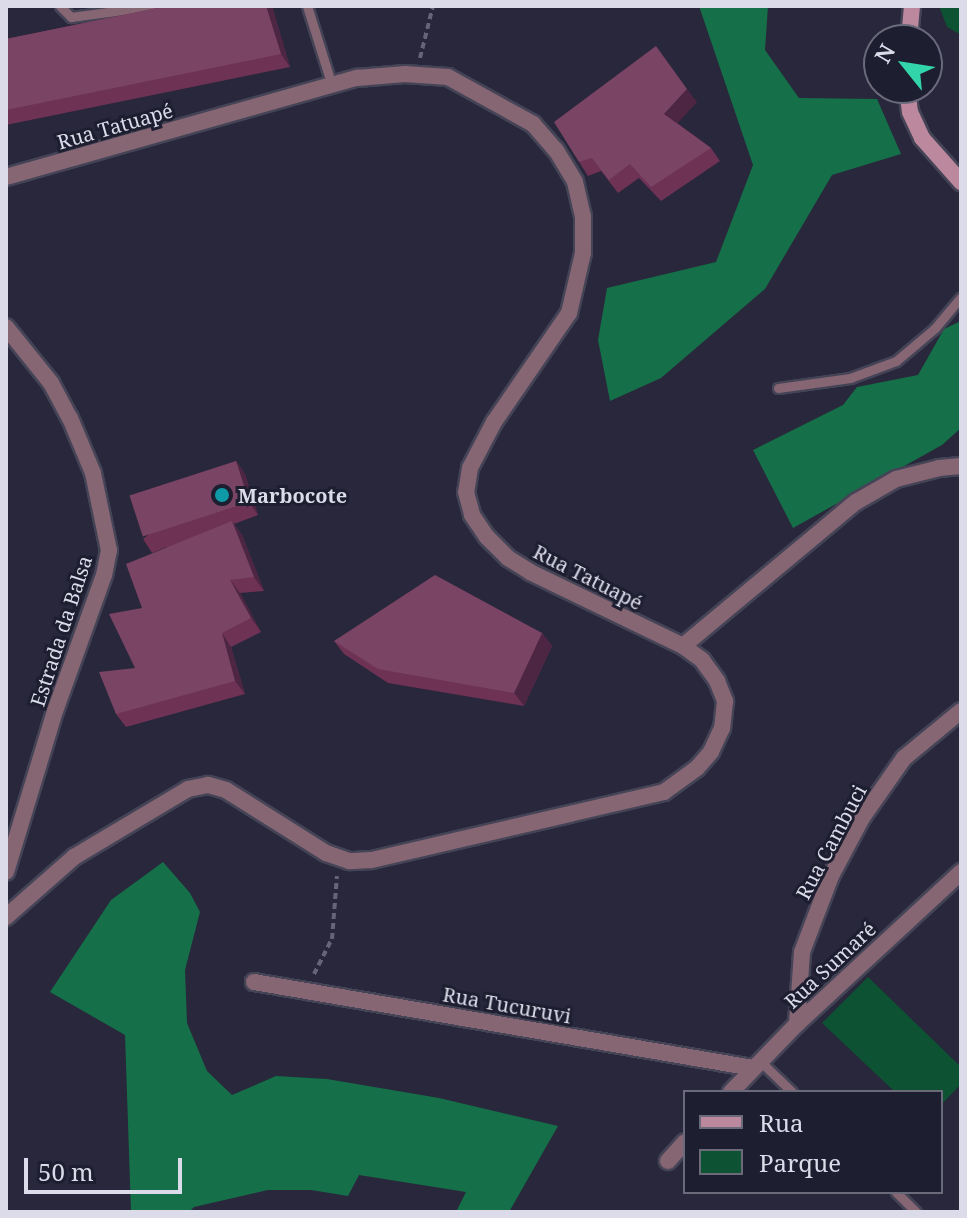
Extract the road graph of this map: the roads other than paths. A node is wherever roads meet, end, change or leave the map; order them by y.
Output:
1 (60, 6) edge
2 (152, 6) edge
3 (307, 6) edge
4 (332, 86) junction
5 (909, 104) edge
6 (6, 177) edge
7 (961, 182) edge
8 (961, 297) edge
9 (6, 327) edge
10 (778, 388) dead end
11 (961, 466) edge
12 (683, 646) junction
13 (961, 711) edge
14 (6, 872) edge
15 (961, 872) edge
16 (6, 917) edge
17 (254, 982) dead end
18 (797, 1024) junction
19 (756, 1064) junction
20 (733, 1090) edge
21 (789, 1090) edge
22 (683, 1144) edge
23 (668, 1161) dead end
24 (898, 1194) edge
25 (916, 1212) edge

1 - 2 lane
3 - 4 lane
4 - 6 street, Rua Tatuapé
4 - 12 street, Rua Tatuapé
5 - 7 main road
8 - 10 lane
9 - 14 street, Estrada da Balsa
11 - 12 street
12 - 16 street, Rua Tatuapé
13 - 18 street, Rua Cambuci
15 - 18 street, Rua Sumaré
17 - 19 street, Rua Tucuruvi
18 - 19 street, Rua Sumaré
19 - 20 street, Rua Sumaré
19 - 21 lane
22 - 23 street
24 - 25 lane

